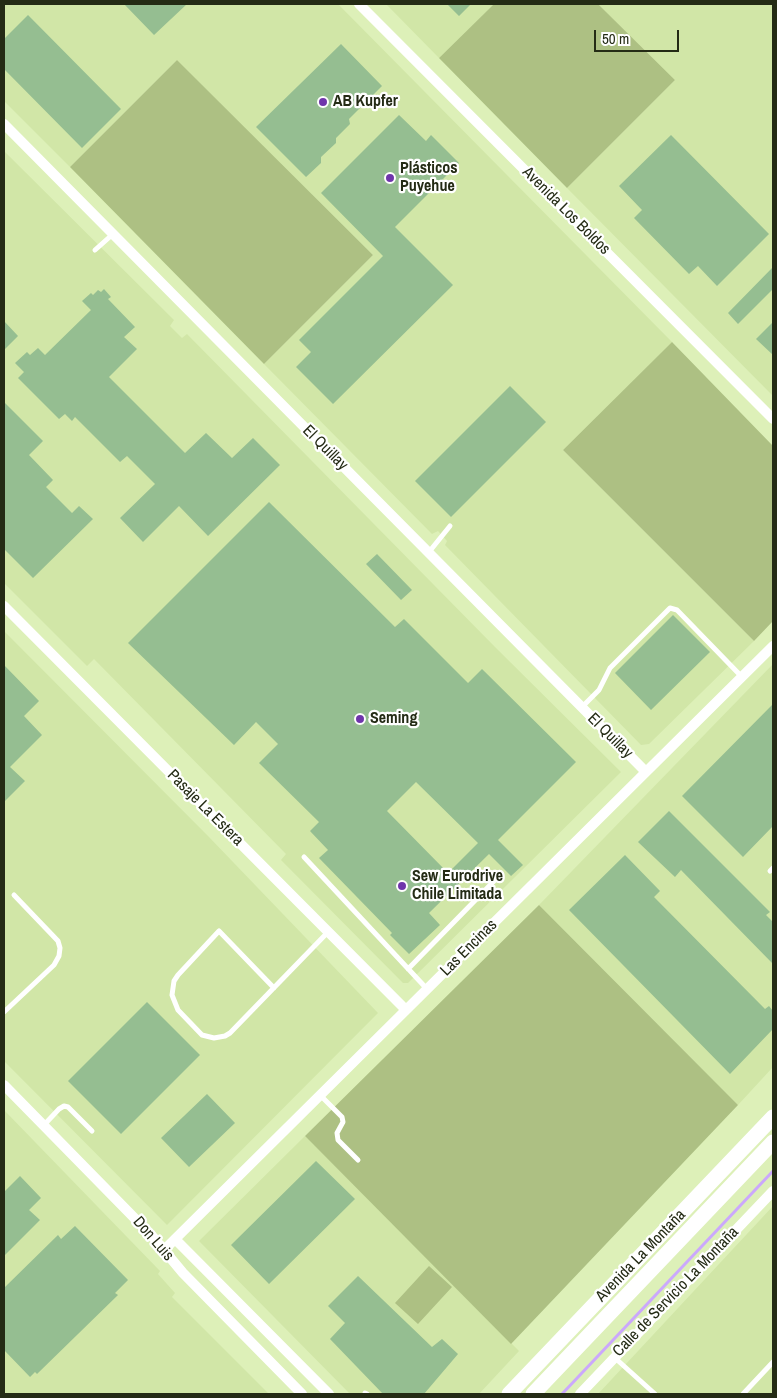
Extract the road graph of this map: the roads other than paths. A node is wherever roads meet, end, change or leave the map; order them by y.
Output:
1 (359, 4) edge
2 (4, 124) edge
3 (113, 234) junction
4 (95, 250) dead end
5 (773, 419) edge
6 (450, 526) dead end
7 (428, 552) junction
8 (4, 606) edge
9 (773, 646) edge
10 (742, 677) junction
11 (582, 707) junction
12 (646, 772) junction
13 (304, 857) dead end
14 (497, 878) dead end
15 (14, 895) dead end
16 (328, 932) junction
17 (408, 968) junction
18 (274, 988) junction
19 (427, 989) junction
20 (406, 1010) junction
21 (4, 1012) edge
22 (4, 1085) edge
23 (320, 1095) junction
24 (773, 1117) edge
25 (44, 1125) junction
26 (92, 1131) dead end
27 (773, 1142) edge
28 (358, 1160) dead end
29 (773, 1191) edge
30 (175, 1239) junction
31 (164, 1250) junction
32 (614, 1358) junction
33 (773, 1362) edge
34 (302, 1394) edge
35 (329, 1394) edge
36 (509, 1394) edge
37 (533, 1394) edge
38 (580, 1394) edge
39 (654, 1394) edge
40 (743, 1394) edge

1 - 5 street, Avenida Los Boldos
2 - 3 street, El Quillay
3 - 4 lane
3 - 7 street, El Quillay
6 - 7 lane
7 - 11 street, El Quillay
8 - 16 street, Pasaje La Estera
9 - 10 street, Las Encinas
10 - 11 lane
10 - 12 street, Las Encinas
11 - 12 street, El Quillay
12 - 19 street, Las Encinas
13 - 17 lane
14 - 17 lane
15 - 21 lane
16 - 18 lane
16 - 20 street, Pasaje La Estera
17 - 19 lane
18 - 18 lane
19 - 20 street, Las Encinas
20 - 23 street, Las Encinas
22 - 25 street, Don Luis
23 - 28 lane
23 - 30 street, Las Encinas
24 - 36 main road, Avenida La Montaña
25 - 26 lane
25 - 31 street, Don Luis
27 - 37 main road, Avenida La Montaña
29 - 32 street, Calle de Servicio La Montaña
30 - 31 street, Las Encinas
30 - 35 street
31 - 34 street, Don Luis
32 - 38 street, Calle de Servicio La Montaña
32 - 39 lane
33 - 40 lane

